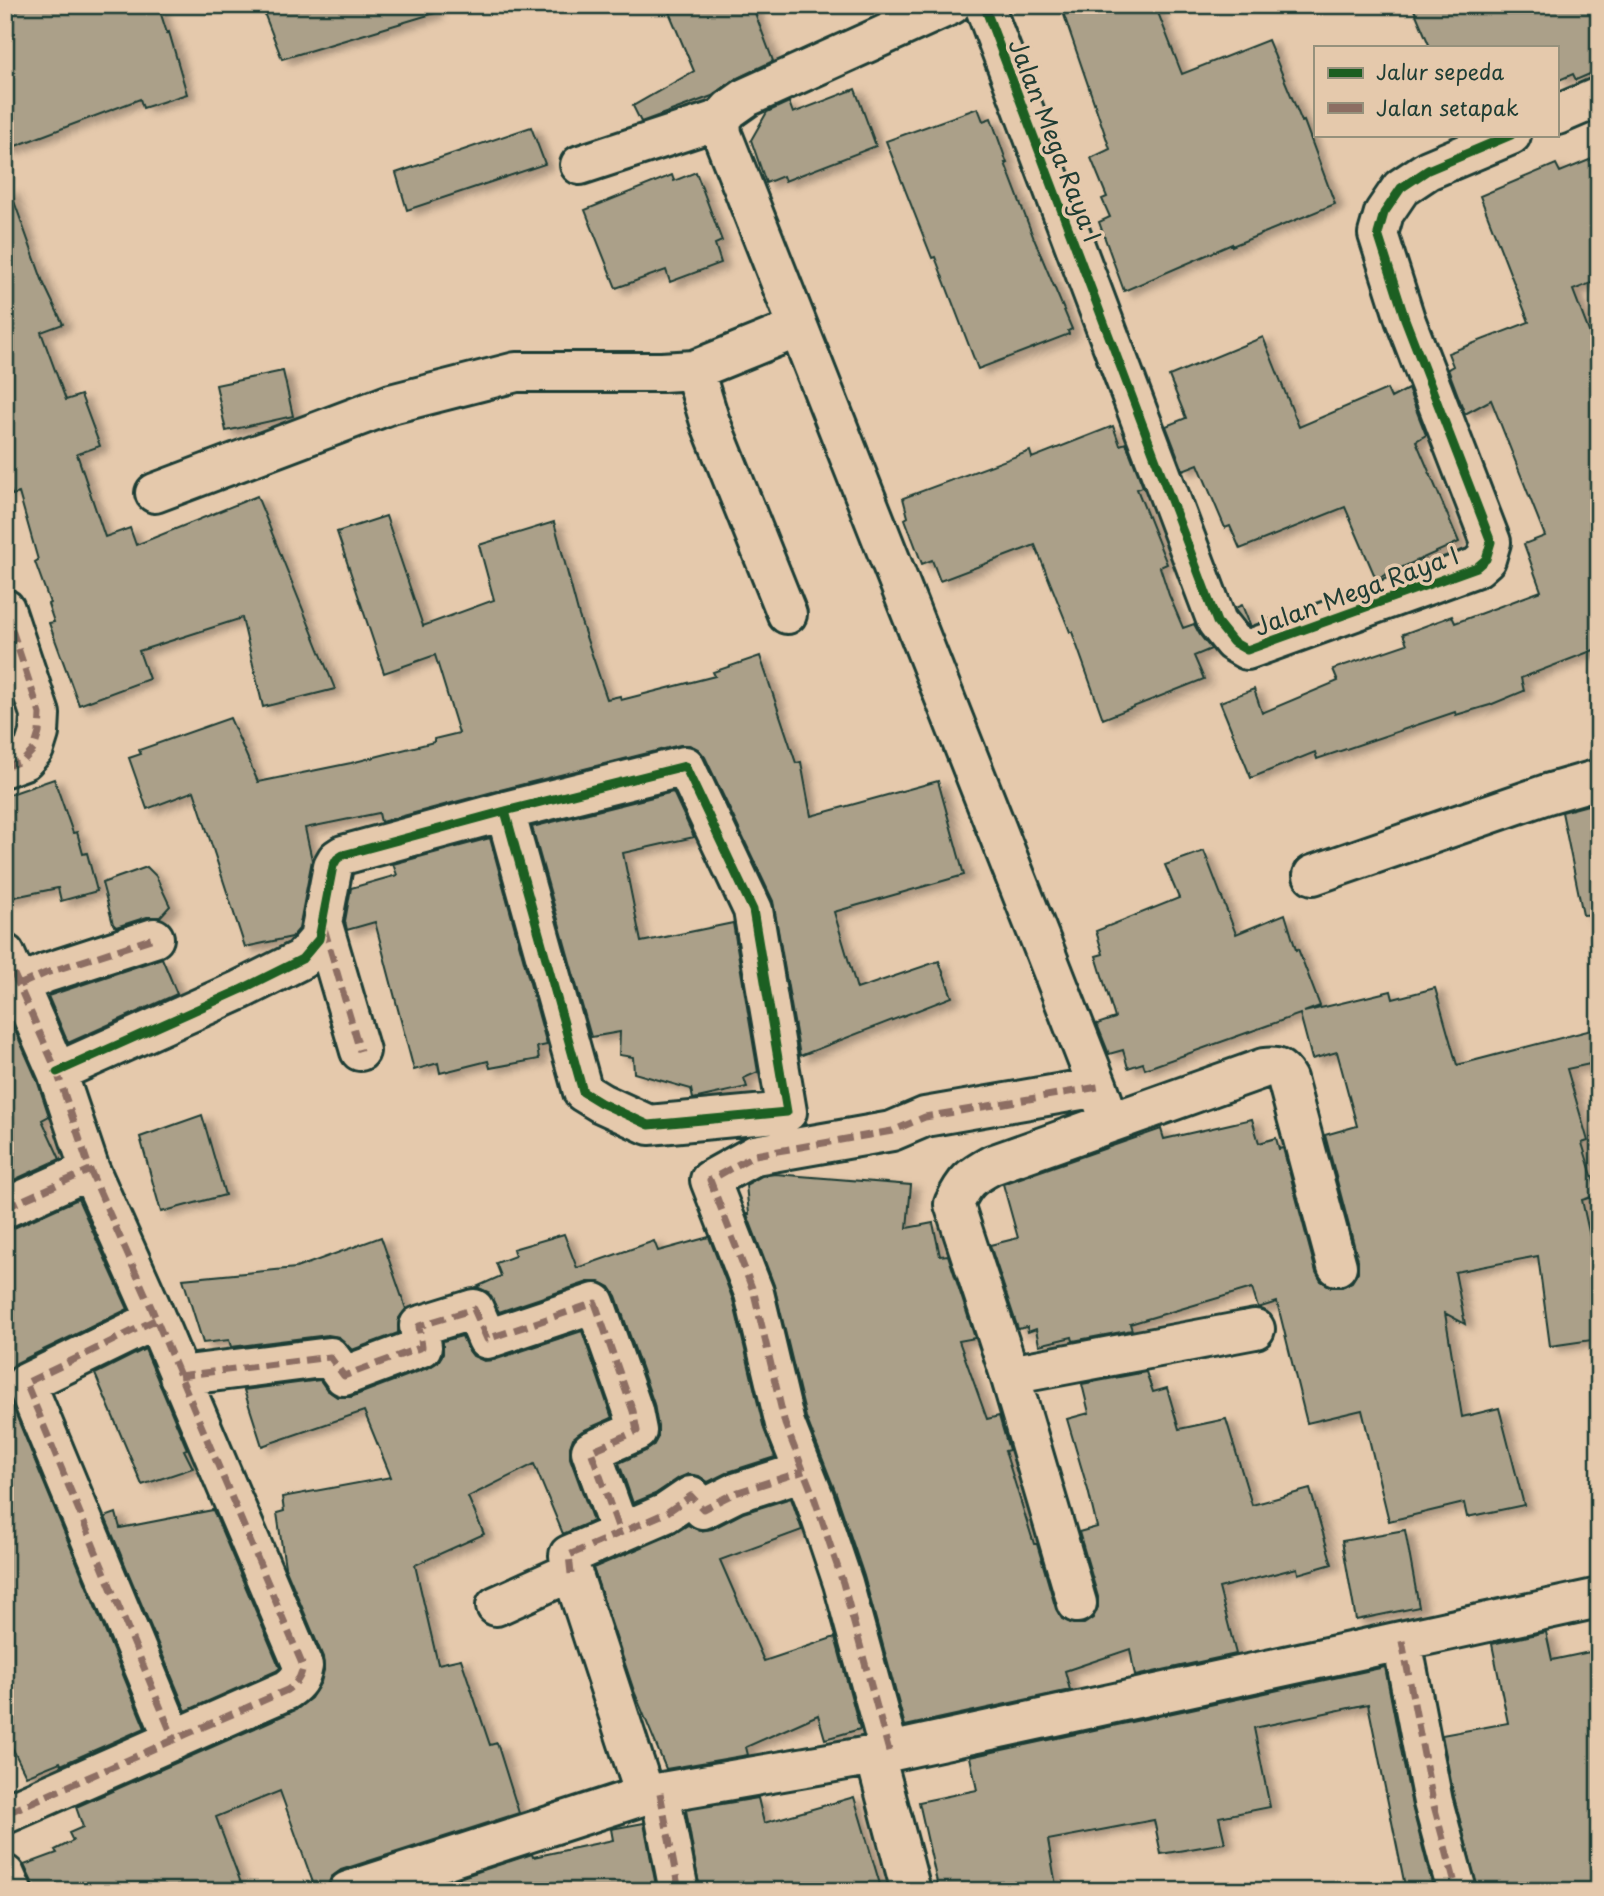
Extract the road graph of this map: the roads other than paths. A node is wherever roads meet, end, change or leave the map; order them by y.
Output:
1 (951, 5) edge
2 (984, 5) edge
3 (1599, 97) edge
4 (1558, 115) edge
5 (721, 119) junction
6 (1509, 136) edge
7 (580, 165) dead end
8 (798, 328) junction
9 (694, 370) junction
10 (155, 493) dead end
11 (5, 609) edge
12 (787, 614) dead end
13 (5, 767) edge
14 (1599, 779) edge
15 (505, 811) junction
16 (1313, 875) dead end
17 (323, 925) junction
18 (153, 938) dead end
19 (12, 970) edge
20 (360, 1051) dead end
21 (57, 1072) junction
22 (1098, 1087) junction
23 (1110, 1122) junction
24 (90, 1170) junction
25 (5, 1208) edge
26 (1337, 1266) dead end
27 (155, 1320) junction
28 (1255, 1329) dead end
29 (1010, 1375) junction
30 (180, 1376) junction
31 (804, 1471) junction
32 (620, 1532) junction
33 (571, 1574) junction
34 (1599, 1598) edge
35 (1077, 1603) dead end
36 (496, 1606) dead end
37 (1402, 1640) junction
38 (174, 1740) junction
39 (882, 1753) junction
40 (653, 1794) junction
41 (5, 1814) edge
42 (5, 1875) edge
43 (12, 1891) edge
44 (348, 1891) edge
45 (679, 1891) edge
46 (911, 1891) edge
47 (1457, 1891) edge

1 - 5 street
2 - 6 street, Jalan Mega Raya I
3 - 4 street
5 - 7 street
5 - 8 street
8 - 9 street
8 - 22 street
9 - 10 street
9 - 12 street
11 - 13 street
14 - 16 street
15 - 15 street
15 - 17 street
17 - 20 street
17 - 21 street
18 - 19 street
19 - 21 street
21 - 24 street
22 - 23 street
22 - 31 street
23 - 26 street
23 - 29 street
24 - 25 street
24 - 27 street
27 - 30 street
27 - 38 street
28 - 29 street
29 - 35 street
30 - 32 street
30 - 38 street
31 - 32 street
31 - 39 street
32 - 33 street
33 - 36 street
33 - 40 street
34 - 37 street
37 - 39 street
37 - 47 street
38 - 41 street
39 - 40 street
39 - 46 street
40 - 44 street
40 - 45 street
42 - 43 street

